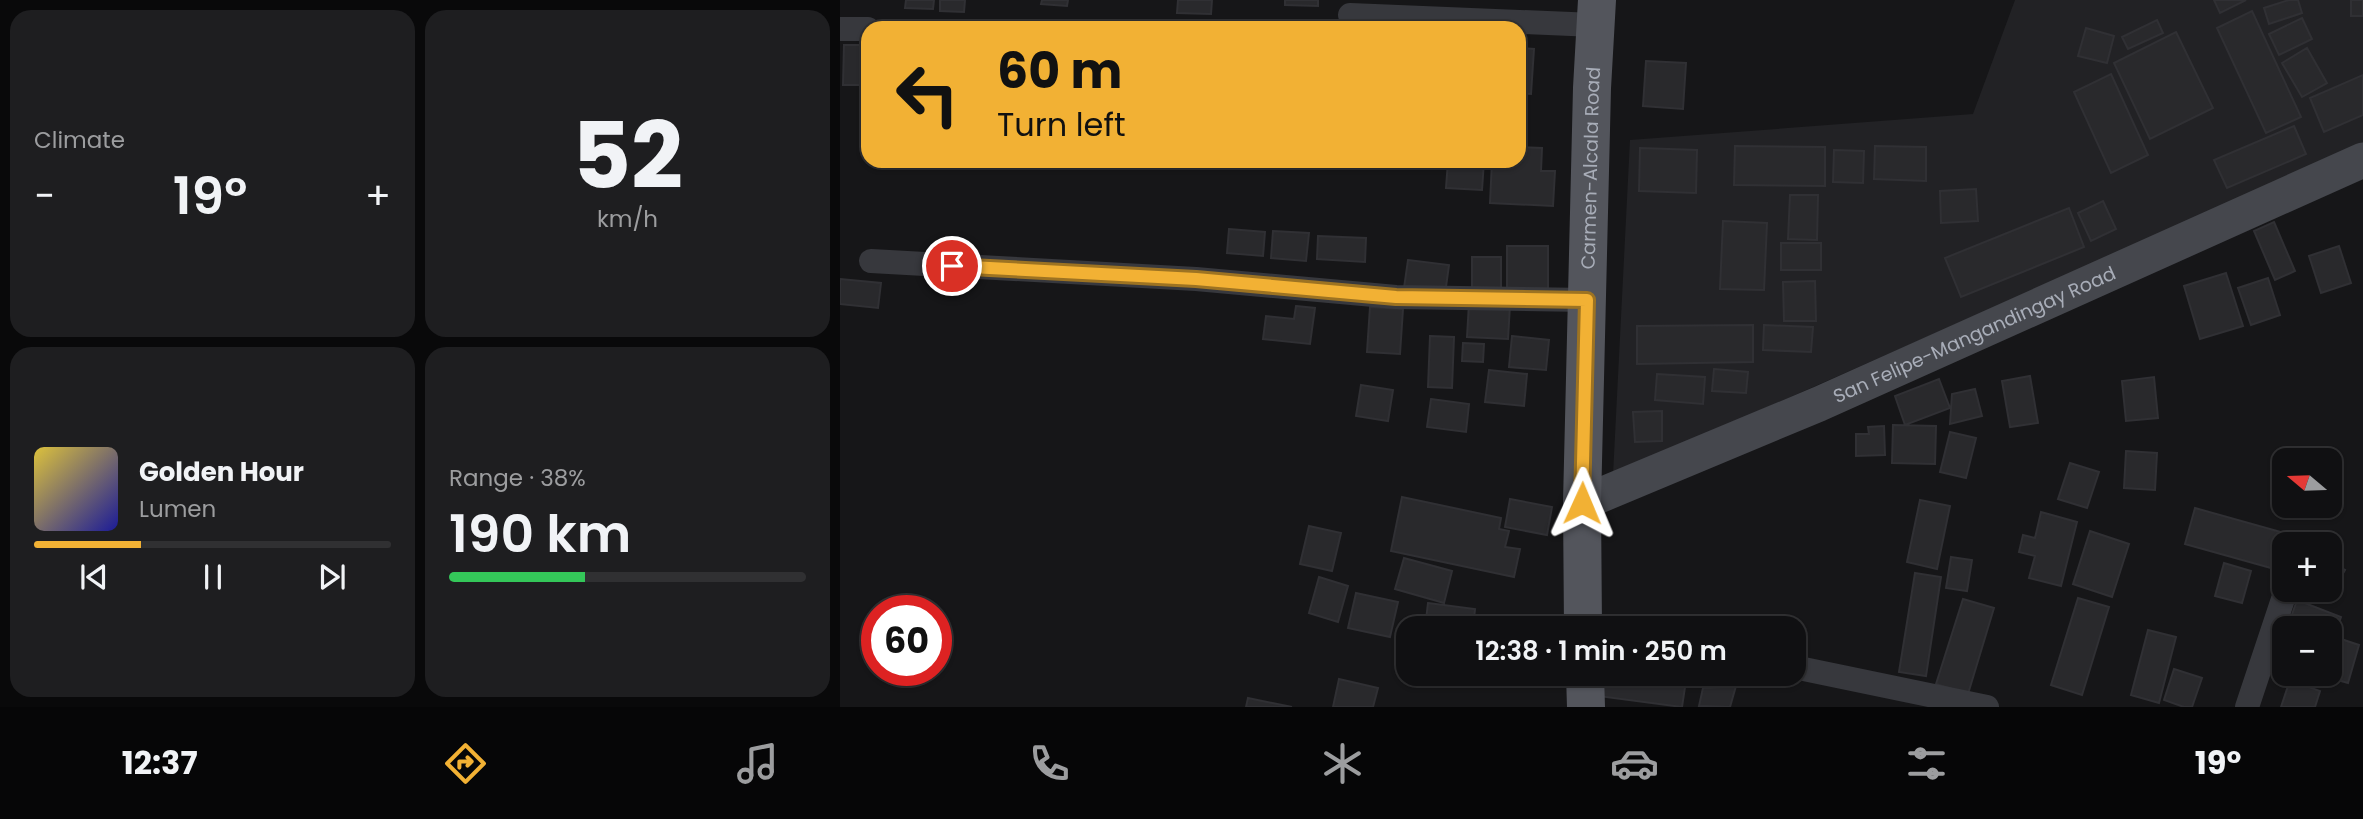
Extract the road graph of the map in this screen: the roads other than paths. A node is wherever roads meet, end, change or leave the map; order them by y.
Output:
1 (1596, 13) edge
2 (1346, 14) edge
3 (840, 29) edge
4 (861, 29) edge
5 (2363, 160) edge
6 (871, 261) dead end
7 (1587, 300) junction
8 (1582, 503) junction
9 (2282, 602) edge
10 (1583, 616) edge
11 (1806, 669) edge
12 (1585, 686) edge
13 (1586, 707) edge
14 (1987, 707) edge
15 (2247, 707) edge

1 - 2 street
1 - 7 main road, Carmen-Alcala Road
3 - 4 street
5 - 8 main road, San Felipe-Mangandingay Road
6 - 7 street
7 - 8 main road, Carmen-Alcala Road
8 - 10 main road, Carmen-Alcala Road
9 - 15 street
11 - 14 street
12 - 13 main road

